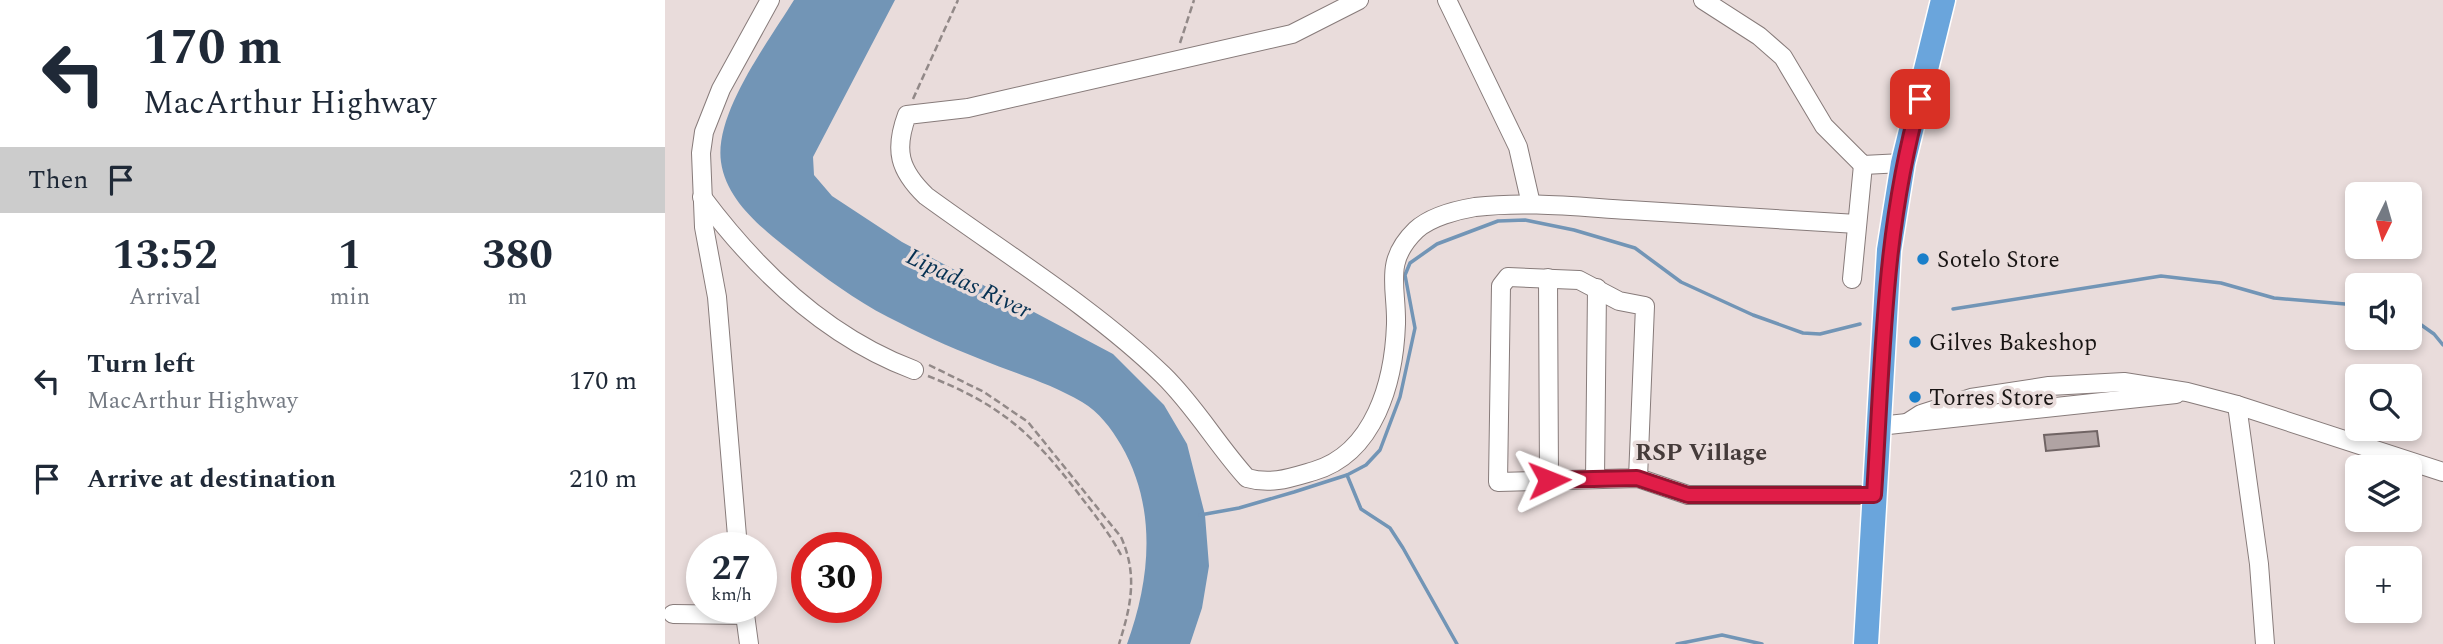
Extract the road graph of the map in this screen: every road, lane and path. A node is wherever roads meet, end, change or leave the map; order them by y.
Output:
1 (770, 0) edge
2 (958, 0) edge
3 (1194, 0) edge
4 (1359, 0) edge
5 (1447, 0) edge
6 (1703, 0) edge
7 (1943, 0) edge
8 (1177, 59) junction
9 (907, 115) junction
10 (1903, 163) junction
11 (1863, 165) junction
12 (702, 197) junction
13 (1531, 204) junction
14 (1857, 224) junction
15 (1548, 278) junction
16 (1852, 279) dead end
17 (1597, 288) junction
18 (921, 367) junction
19 (2237, 405) junction
20 (1879, 426) junction
21 (2443, 472) edge
22 (1637, 478) junction
23 (1595, 479) junction
24 (1549, 480) junction
25 (1874, 495) junction
26 (737, 532) edge
27 (1121, 555) dead end
28 (686, 613) edge
29 (673, 614) dead end
30 (746, 623) edge
31 (749, 644) edge
32 (1119, 644) edge
33 (1866, 644) edge
34 (2265, 644) edge

1 - 12 street
2 - 9 path
3 - 8 path
4 - 8 street
5 - 13 street
6 - 11 street
7 - 10 highway
8 - 9 street
9 - 13 street
10 - 11 street
10 - 20 highway
11 - 14 street
12 - 18 street
12 - 26 street
13 - 14 street
14 - 16 street
15 - 17 street
15 - 24 street
15 - 24 street
17 - 22 street
17 - 23 street
18 - 27 path
18 - 32 path
19 - 20 street
19 - 21 street
19 - 34 street
20 - 25 highway
22 - 23 street
22 - 25 street
23 - 24 street
25 - 33 highway
28 - 29 street
30 - 31 street

